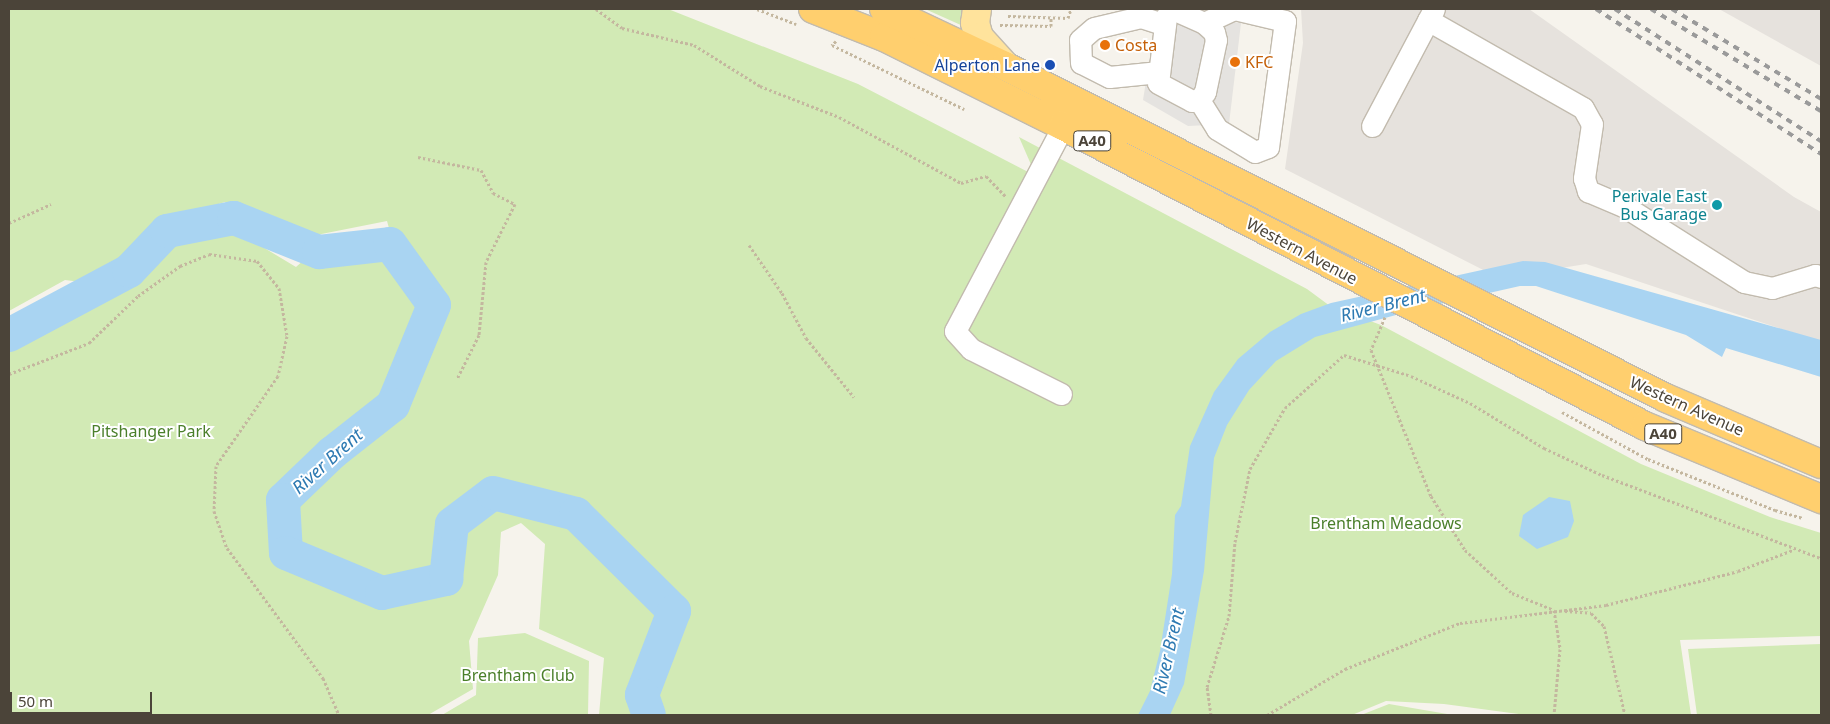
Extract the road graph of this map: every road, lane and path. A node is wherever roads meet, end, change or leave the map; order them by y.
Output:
1 (596, 9) edge
2 (814, 9) edge
3 (884, 9) edge
4 (1071, 9) edge
5 (1235, 9) edge
6 (1170, 14) edge
7 (1282, 15) edge
8 (1431, 15) edge
9 (1008, 16) dead end
10 (984, 17) edge
11 (1051, 18) junction
12 (1204, 23) junction
13 (836, 40) dead end
14 (1005, 66) junction
15 (1158, 72) junction
16 (1199, 100) junction
17 (964, 109) dead end
18 (1063, 126) junction
19 (1372, 126) dead end
20 (418, 157) dead end
21 (51, 204) dead end
22 (1018, 209) junction
23 (9, 223) edge
24 (749, 244) dead end
25 (1821, 277) edge
26 (1385, 317) dead end
27 (1377, 365) junction
28 (9, 374) edge
29 (457, 379) dead end
30 (1061, 394) dead end
31 (854, 397) dead end
32 (1821, 464) edge
33 (1821, 499) edge
34 (1794, 550) junction
35 (1821, 558) edge
36 (1554, 610) junction
37 (338, 715) edge
38 (1211, 715) edge
39 (1267, 715) edge
40 (1554, 715) edge
41 (1625, 715) edge

1 - 22 path
2 - 18 highway, Western Avenue / A40
3 - 14 highway, Western Avenue / A40
4 - 11 path
5 - 7 lane
5 - 12 lane
6 - 12 lane
6 - 15 lane
6 - 15 lane
7 - 16 lane
8 - 19 lane
8 - 25 lane
9 - 11 path
10 - 11 path
10 - 14 main road
12 - 16 lane
13 - 17 path
14 - 32 highway, Western Avenue / A40
15 - 16 lane
18 - 22 lane
18 - 33 highway, Western Avenue / A40
20 - 29 path
21 - 23 path
22 - 30 lane
24 - 31 path
26 - 27 path
27 - 34 path
27 - 36 path
27 - 38 path
28 - 37 path
34 - 35 path
34 - 36 path
36 - 39 path
36 - 40 path
36 - 41 path

